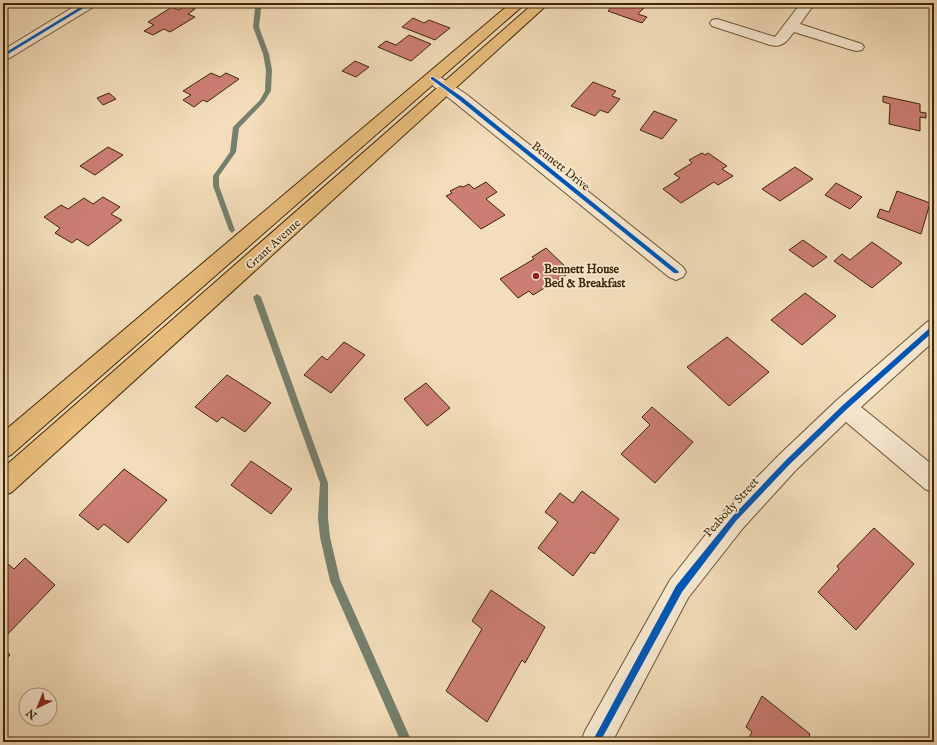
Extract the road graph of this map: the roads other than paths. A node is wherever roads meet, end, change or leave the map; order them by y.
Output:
1 (90, 3) edge
2 (519, 3) edge
3 (542, 3) edge
4 (808, 3) edge
5 (716, 23) dead end
6 (791, 26) junction
7 (857, 48) dead end
8 (3, 56) edge
9 (439, 83) junction
10 (676, 272) dead end
11 (934, 328) edge
12 (844, 407) junction
13 (3, 447) edge
14 (934, 481) edge
15 (3, 484) edge
16 (596, 742) edge

1 - 8 street
2 - 9 main road, Grant Avenue
3 - 9 main road, Grant Avenue
4 - 6 street
5 - 6 street
6 - 7 street
9 - 10 street, Bennett Drive
9 - 13 main road, Grant Avenue
9 - 15 main road, Grant Avenue
11 - 12 street, Peabody Street
12 - 14 street
12 - 16 street, Peabody Street

